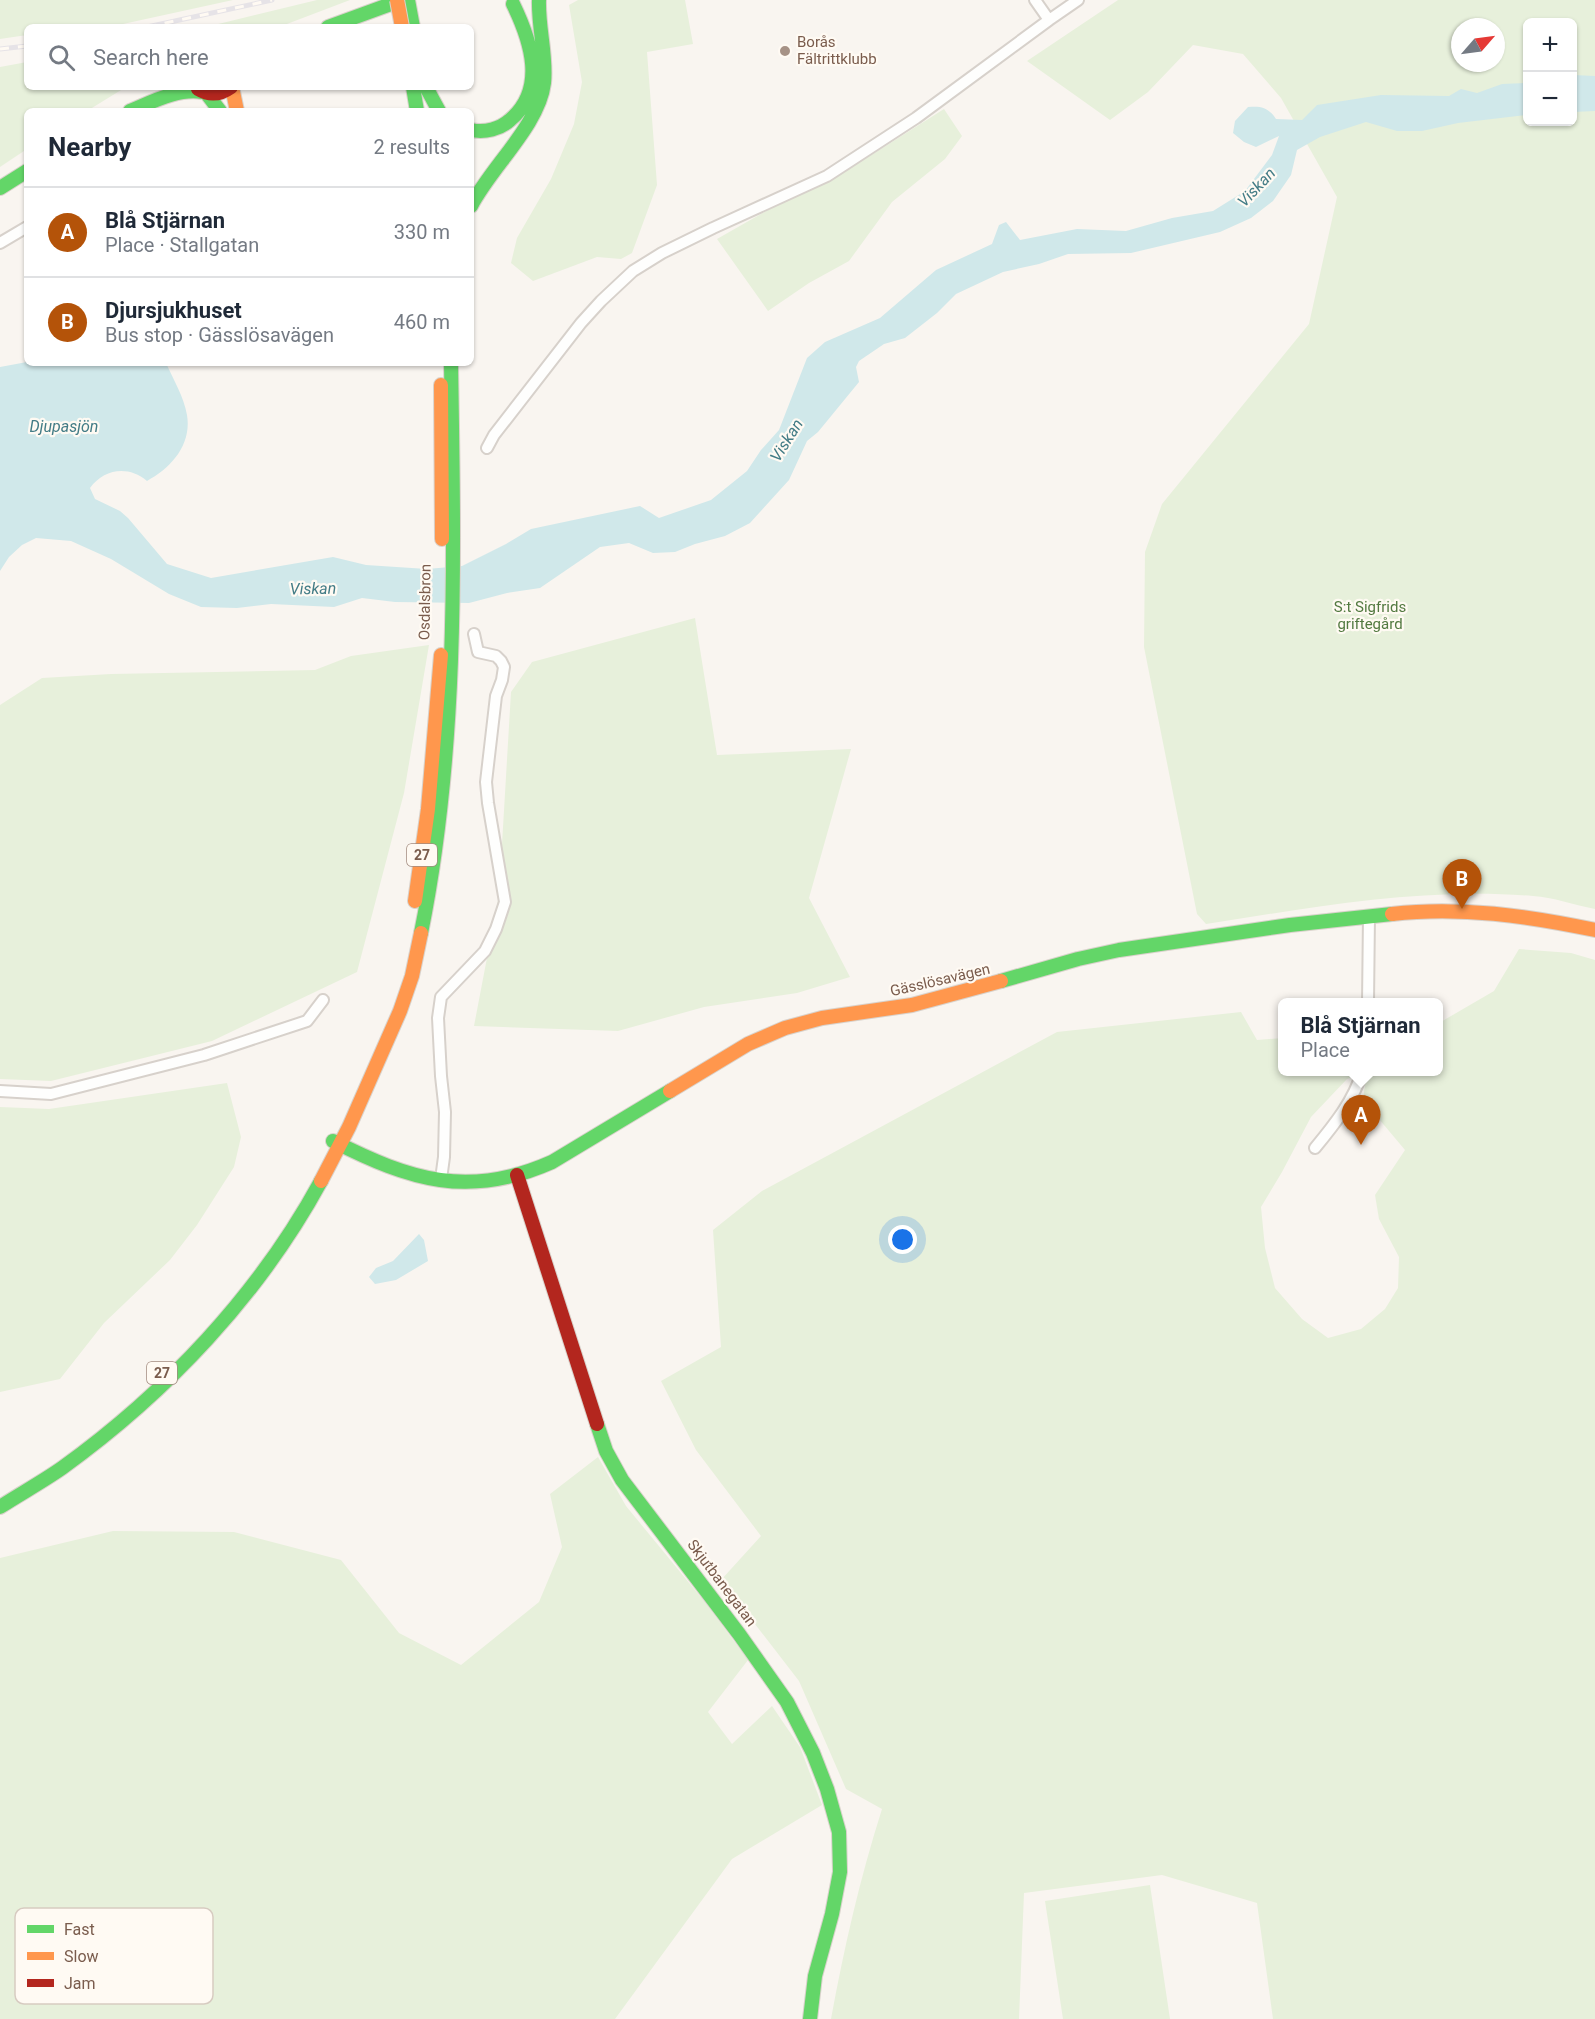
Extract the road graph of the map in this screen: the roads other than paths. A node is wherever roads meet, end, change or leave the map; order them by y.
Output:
1 (397, 0) edge
2 (402, 0) edge
3 (408, 0) edge
4 (538, 0) edge
5 (1035, 0) edge
6 (1078, 0) edge
7 (510, 2) edge
8 (1049, 20) junction
9 (336, 24) edge
10 (401, 24) edge
11 (412, 24) edge
12 (158, 90) edge
13 (191, 90) edge
14 (226, 90) edge
15 (232, 90) edge
16 (411, 90) edge
17 (412, 90) edge
18 (424, 90) edge
19 (426, 90) edge
20 (202, 91) edge
21 (135, 108) edge
22 (137, 108) edge
23 (217, 108) edge
24 (236, 108) edge
25 (410, 108) edge
26 (416, 108) edge
27 (424, 108) edge
28 (437, 108) edge
29 (474, 131) edge
30 (24, 173) edge
31 (0, 188) edge
32 (474, 201) edge
33 (24, 229) edge
34 (0, 243) edge
35 (446, 366) edge
36 (487, 448) dead end
37 (474, 634) dead end
38 (1369, 916) junction
39 (1595, 930) edge
40 (1368, 998) edge
41 (322, 1000) dead end
42 (1360, 1076) edge
43 (0, 1091) edge
44 (337, 1143) junction
45 (1315, 1148) dead end
46 (518, 1175) junction
47 (441, 1179) junction
48 (0, 1495) edge
49 (0, 1507) edge
50 (810, 2019) edge

1 - 10 main road, bridge
2 - 9 main road
3 - 11 main road
4 - 7 main road
4 - 32 main road
5 - 8 street
6 - 8 street
7 - 29 main road
8 - 36 street
12 - 21 main road
13 - 22 main road
14 - 20 main road
15 - 24 main road
16 - 25 main road
17 - 26 main road
18 - 27 main road
19 - 28 main road
20 - 23 main road
30 - 31 main road
33 - 34 street
35 - 44 main road, Osdalsbron / 27
37 - 47 street
38 - 39 main road, Gässlösavägen
38 - 40 street
38 - 46 main road, Gässlösavägen
41 - 43 street
42 - 45 street
44 - 47 main road, Gässlösavägen
44 - 48 main road, 27
44 - 49 main road, 27
46 - 47 main road, Gässlösavägen
46 - 50 main road, Skjutbanegatan

